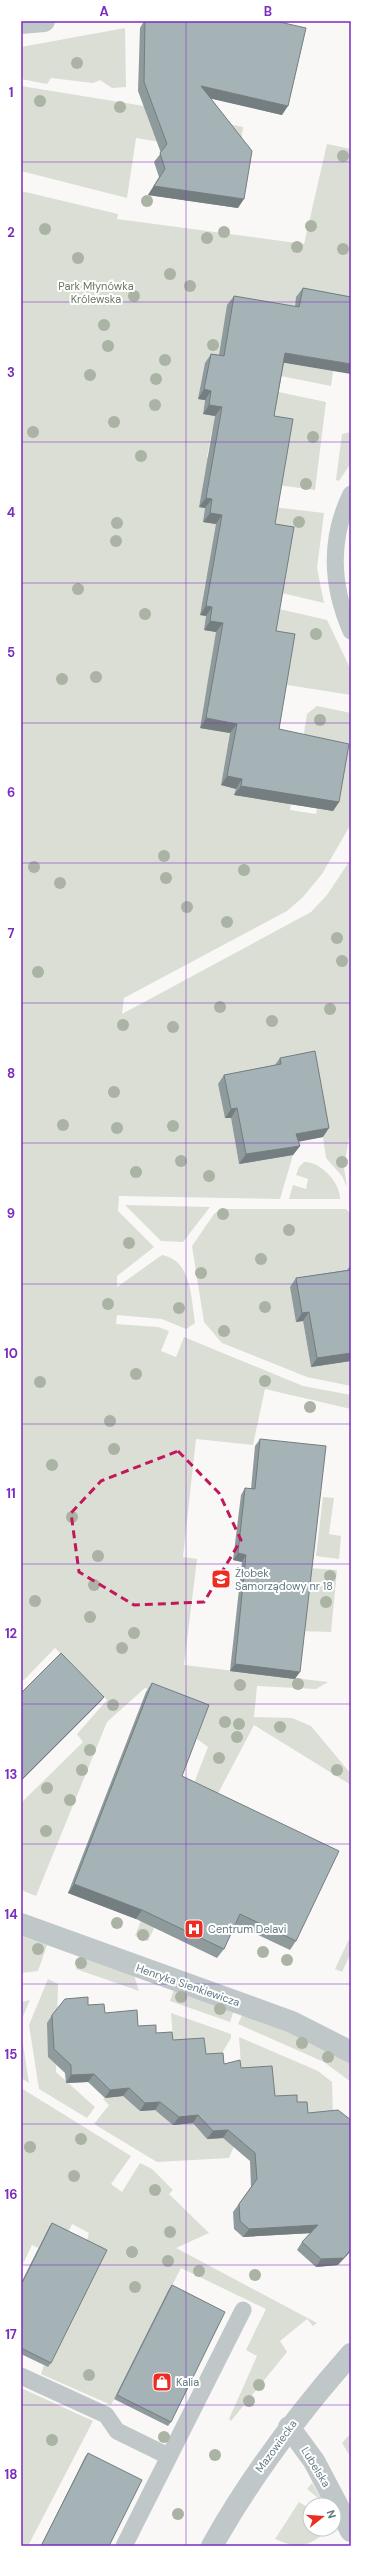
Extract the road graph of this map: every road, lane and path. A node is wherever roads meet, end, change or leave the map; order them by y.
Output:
1 (44, 21) edge
2 (21, 22) edge
3 (351, 494) edge
4 (351, 631) edge
5 (21, 1924) edge
6 (351, 2052) edge
7 (243, 2310) dead end
8 (351, 2354) edge
9 (21, 2376) edge
10 (289, 2427) junction
11 (168, 2456) junction
12 (351, 2531) edge
13 (124, 2546) edge
14 (212, 2546) edge

1 - 2 street
3 - 4 lane
5 - 6 street, Henryka Sienkiewicza
7 - 11 lane
8 - 10 street, Mazowiecka
9 - 11 lane
10 - 12 street, Lubelska
10 - 14 street, Mazowiecka
11 - 13 lane

